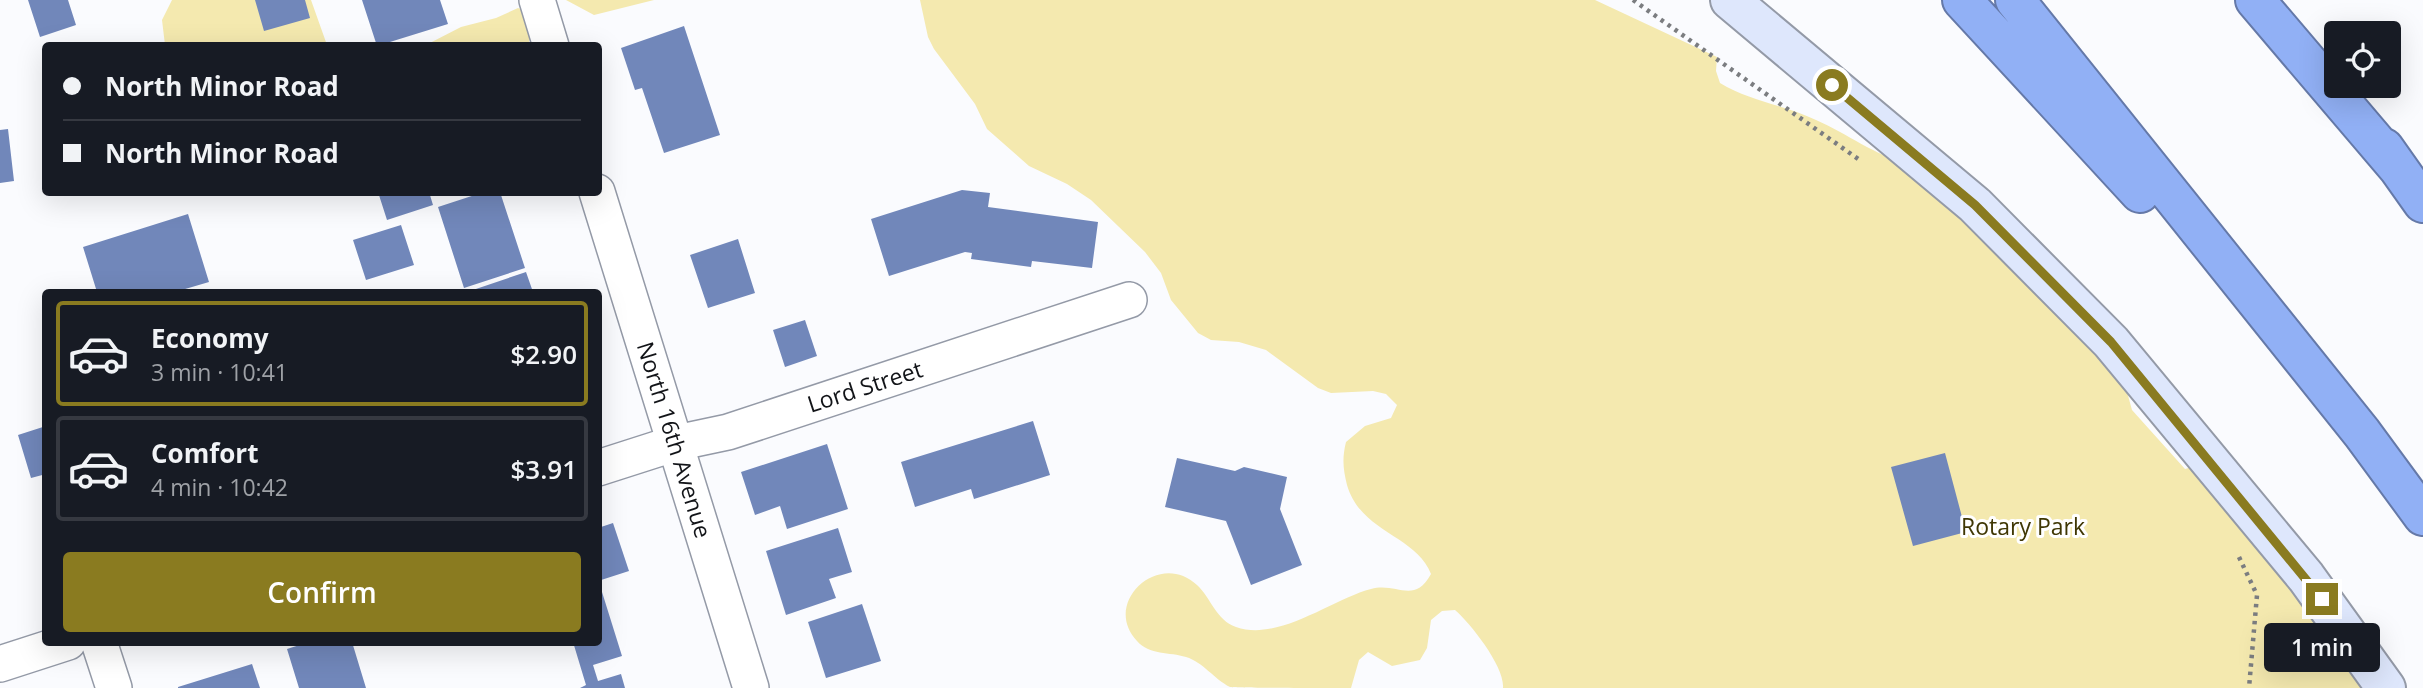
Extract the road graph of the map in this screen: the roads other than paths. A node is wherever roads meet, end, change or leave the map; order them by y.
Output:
1 (537, 0) edge
2 (1730, 0) edge
3 (1962, 0) edge
4 (2015, 0) edge
5 (2255, 0) edge
6 (2281, 0) edge
7 (550, 42) edge
8 (2324, 62) edge
9 (2349, 98) edge
10 (2399, 168) junction
11 (598, 196) edge
12 (2423, 203) edge
13 (1129, 300) dead end
14 (2362, 433) junction
15 (676, 443) junction
16 (602, 467) edge
17 (2423, 516) edge
18 (56, 646) edge
19 (100, 646) edge
20 (0, 664) edge
21 (114, 688) edge
22 (751, 688) edge
23 (2386, 688) edge

1 - 7 street
2 - 23 street
3 - 14 highway
4 - 14 highway
5 - 10 highway
6 - 8 highway
9 - 10 highway
10 - 12 highway
11 - 15 street, North 16th Avenue
13 - 15 street, Lord Street
14 - 17 highway
15 - 16 street, Lord Street
15 - 22 street, North 16th Avenue
18 - 20 street
19 - 21 street

